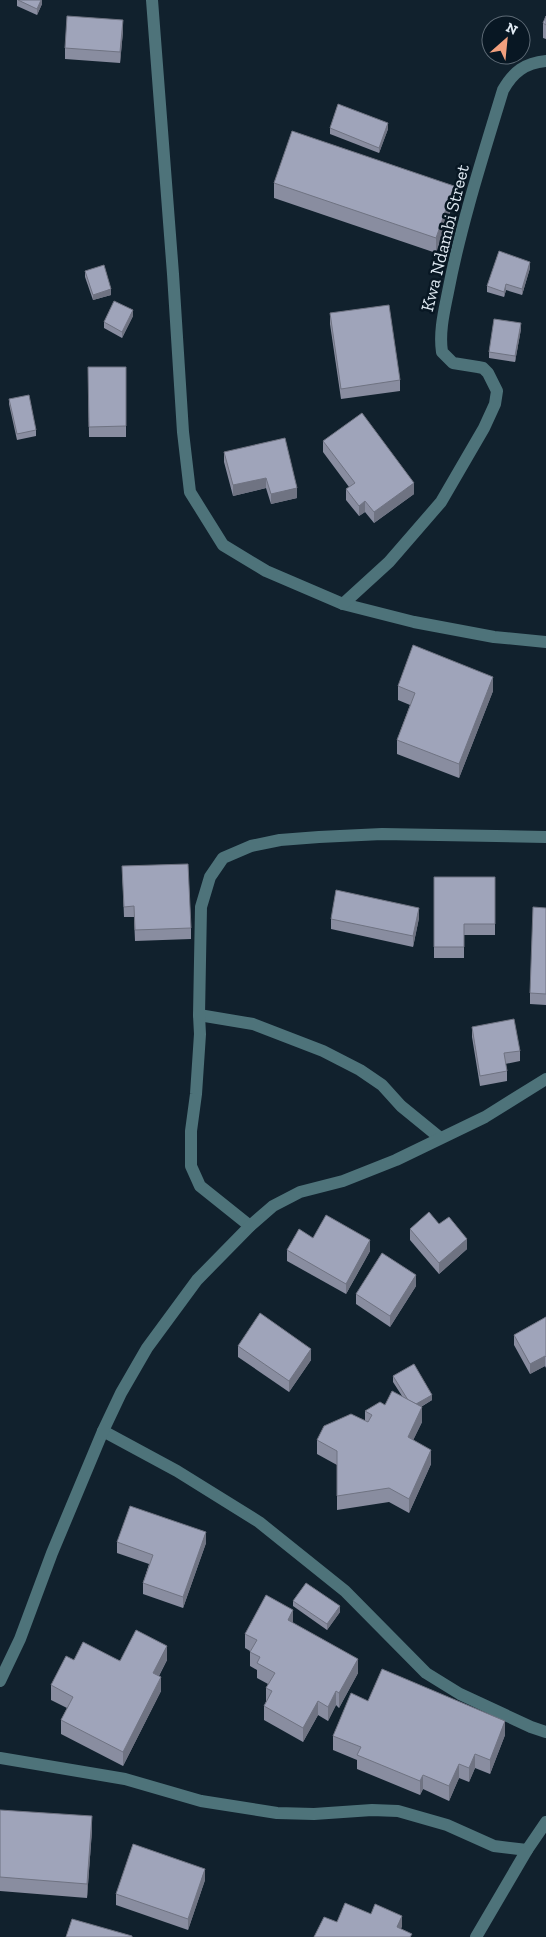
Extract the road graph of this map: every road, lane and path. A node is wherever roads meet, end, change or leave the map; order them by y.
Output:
1 (152, 0) edge
2 (546, 60) edge
3 (344, 604) junction
4 (546, 642) edge
5 (546, 837) edge
6 (198, 1015) junction
7 (546, 1079) edge
8 (439, 1138) junction
9 (250, 1226) junction
10 (103, 1430) junction
11 (0, 1681) edge
12 (546, 1732) edge
13 (0, 1758) edge
14 (546, 1822) edge
15 (527, 1850) junction
16 (476, 1937) edge

1 - 3 street
2 - 3 street, Kwa Ndambi Street
3 - 4 street
5 - 6 street
6 - 8 street
6 - 9 street
7 - 8 street
8 - 9 street
9 - 10 street
10 - 11 street
10 - 12 street
13 - 15 street
14 - 15 street
15 - 16 street

